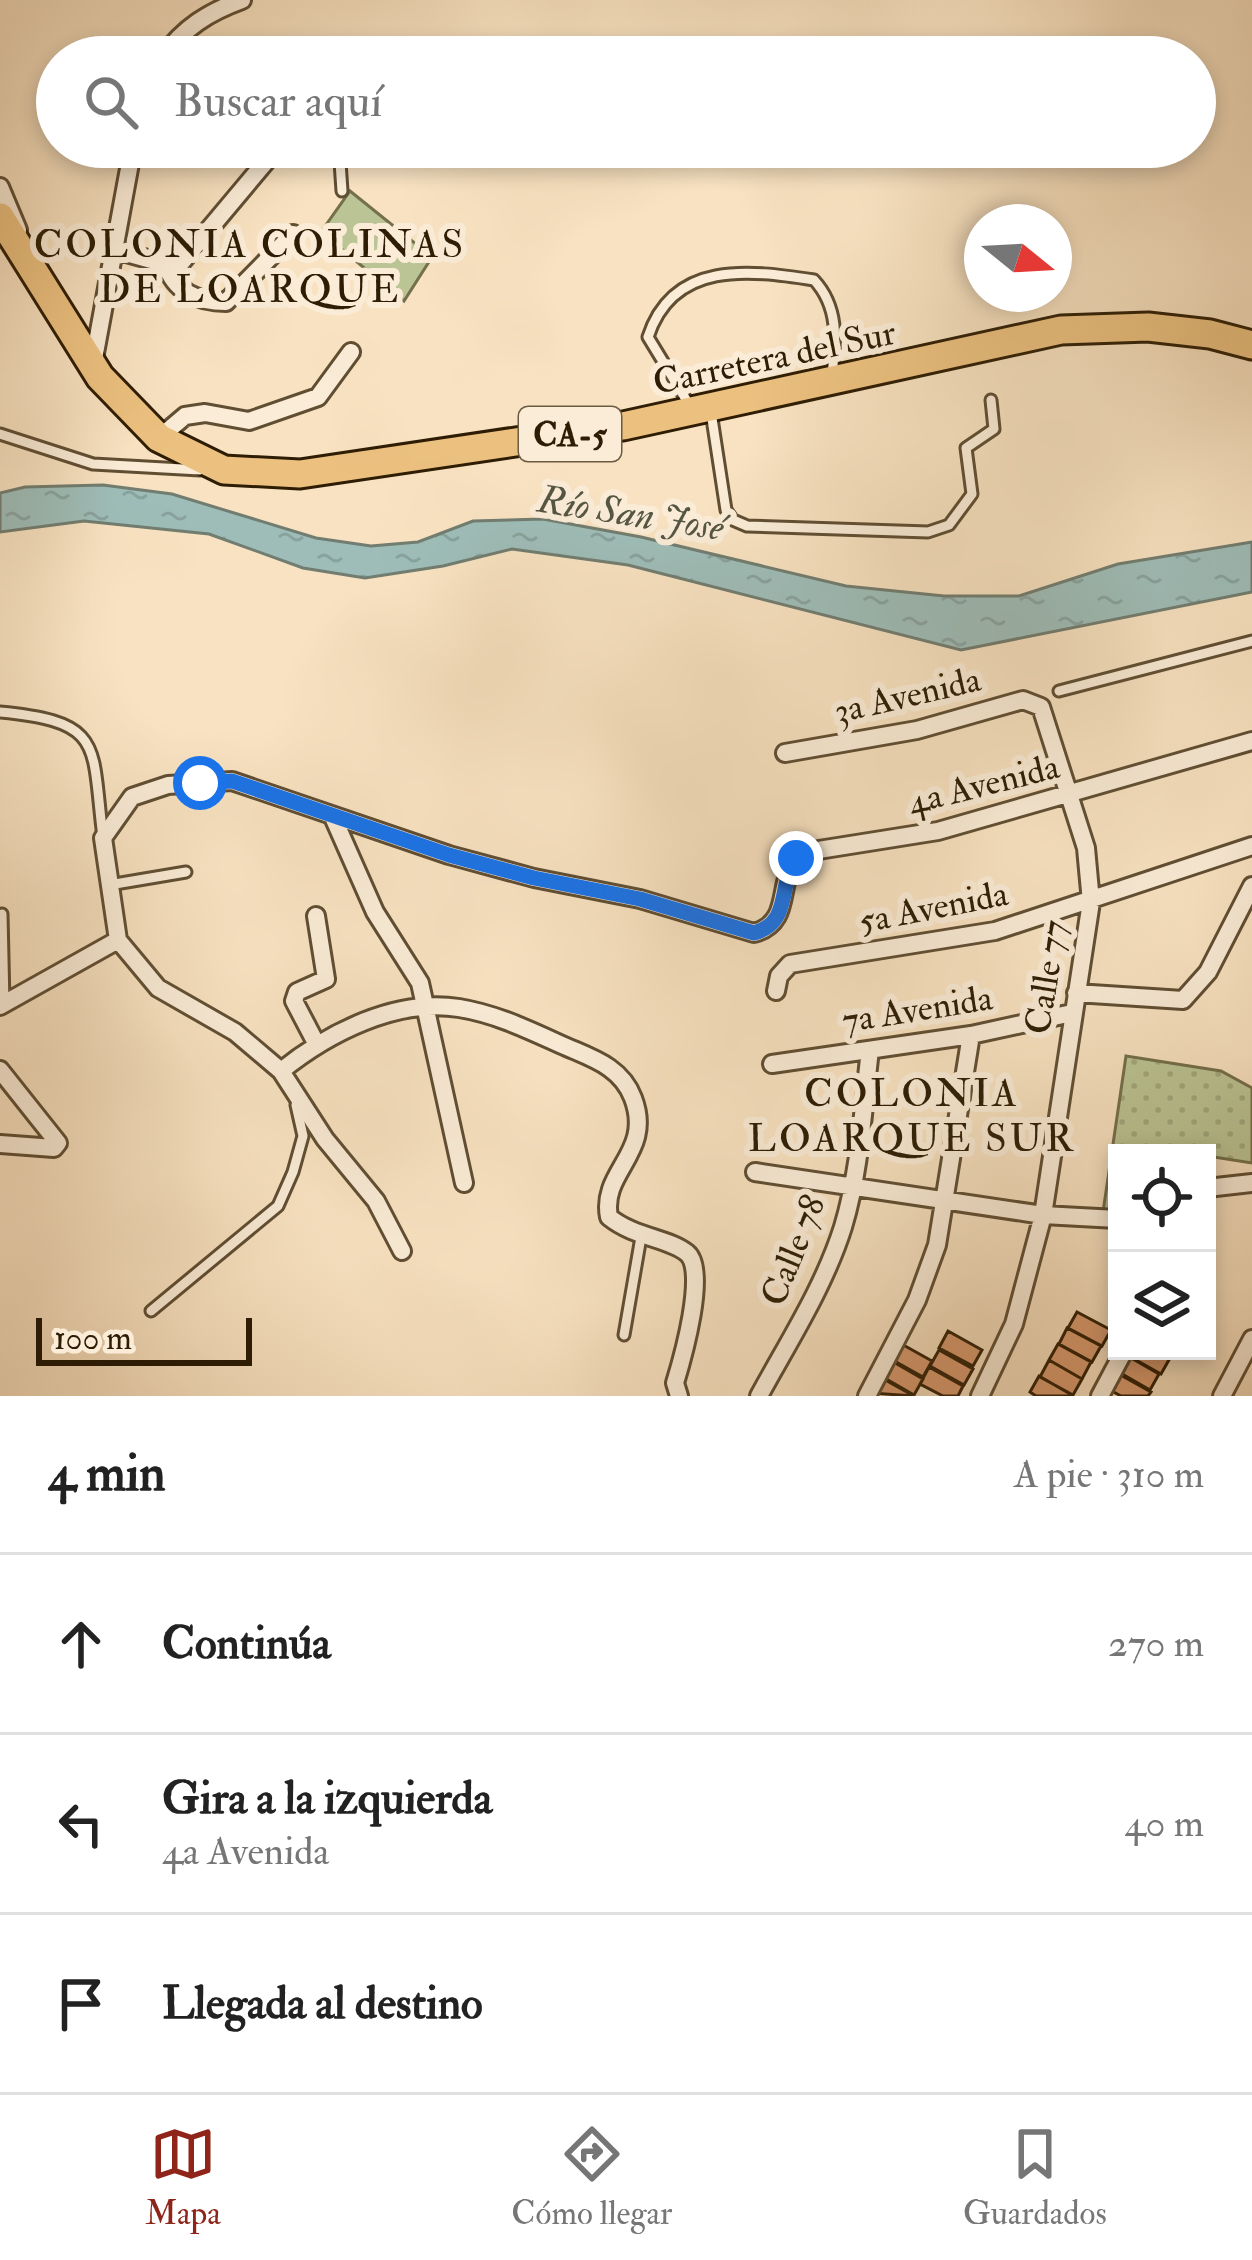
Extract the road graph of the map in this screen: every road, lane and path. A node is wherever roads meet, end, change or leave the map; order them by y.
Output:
1 (242, 0) edge
2 (180, 36) edge
3 (129, 168) edge
4 (260, 168) edge
5 (340, 168) edge
6 (0, 187) edge
7 (342, 191) dead end
8 (0, 217) edge
9 (293, 234) dead end
10 (115, 250) junction
11 (28, 260) junction
12 (166, 264) junction
13 (1252, 345) edge
14 (351, 352) dead end
15 (92, 365) junction
16 (832, 380) junction
17 (991, 400) dead end
18 (701, 409) junction
19 (0, 434) edge
20 (159, 438) junction
21 (224, 470) junction
22 (1252, 641) edge
23 (1059, 691) dead end
24 (1041, 707) joint
25 (0, 712) edge
26 (1252, 742) edge
27 (785, 753) dead end
28 (1069, 795) junction
29 (333, 817) junction
30 (103, 838) junction
31 (1252, 846) edge
32 (185, 872) dead end
33 (109, 885) junction
34 (1252, 886) edge
35 (1091, 902) junction
36 (2, 914) edge
37 (316, 916) dead end
38 (118, 940) junction
39 (776, 991) dead end
40 (1076, 993) junction
41 (2, 1005) edge
42 (425, 1009) junction
43 (1072, 1013) junction
44 (971, 1035) junction
45 (316, 1043) junction
46 (870, 1050) junction
47 (772, 1064) dead end
48 (0, 1070) edge
49 (281, 1071) junction
50 (291, 1089) junction
51 (0, 1144) edge
52 (755, 1172) dead end
53 (464, 1183) dead end
54 (1252, 1183) edge
55 (853, 1185) junction
56 (1216, 1189) edge
57 (945, 1201) junction
58 (1042, 1215) junction
59 (1108, 1219) edge
60 (641, 1237) junction
61 (402, 1251) dead end
62 (151, 1311) dead end
63 (624, 1335) dead end
64 (1252, 1339) edge
65 (1119, 1360) edge
66 (679, 1396) edge
67 (759, 1396) edge
68 (867, 1396) edge
69 (980, 1396) edge
70 (1100, 1396) edge
71 (1222, 1396) edge

1 - 2 street
3 - 10 street
4 - 12 street
5 - 7 lane
6 - 11 street
8 - 11 highway, Carretera del Sur / CA-5
9 - 12 street
10 - 12 street
10 - 15 street
11 - 15 highway, Carretera del Sur / CA-5
13 - 16 highway, Carretera del Sur / CA-5
14 - 20 street
15 - 20 highway, Carretera del Sur / CA-5
16 - 18 highway, Carretera del Sur / CA-5
16 - 18 lane
17 - 18 lane
18 - 21 highway, Carretera del Sur / CA-5
19 - 21 lane
20 - 21 highway, Carretera del Sur / CA-5
22 - 23 lane
24 - 27 street, 3a Avenida
24 - 28 street, Calle 77
25 - 30 lane
26 - 28 street, 4a Avenida
28 - 29 street, 4a Avenida
28 - 35 street, Calle 77
29 - 30 street
29 - 42 street
30 - 33 street
31 - 35 street, 5a Avenida
32 - 33 lane
33 - 38 street
34 - 40 street
35 - 39 street, 5a Avenida
35 - 40 street, Calle 77
36 - 41 lane
37 - 45 street
38 - 41 street
38 - 49 street
40 - 43 street, Calle 77
42 - 45 street
42 - 53 street
42 - 60 street
43 - 44 street, 7a Avenida
43 - 58 street, Calle 77
44 - 46 street, 7a Avenida
44 - 57 street
45 - 49 street
46 - 47 street, 7a Avenida
46 - 55 street, Calle 78
48 - 51 street
49 - 50 street
50 - 61 street
50 - 62 lane
52 - 55 street
54 - 56 street
55 - 57 street
55 - 67 street, Calle 78
57 - 58 street
57 - 68 street
58 - 59 street
58 - 69 street, Calle 77
60 - 63 lane
60 - 66 street
64 - 71 street
65 - 70 street

